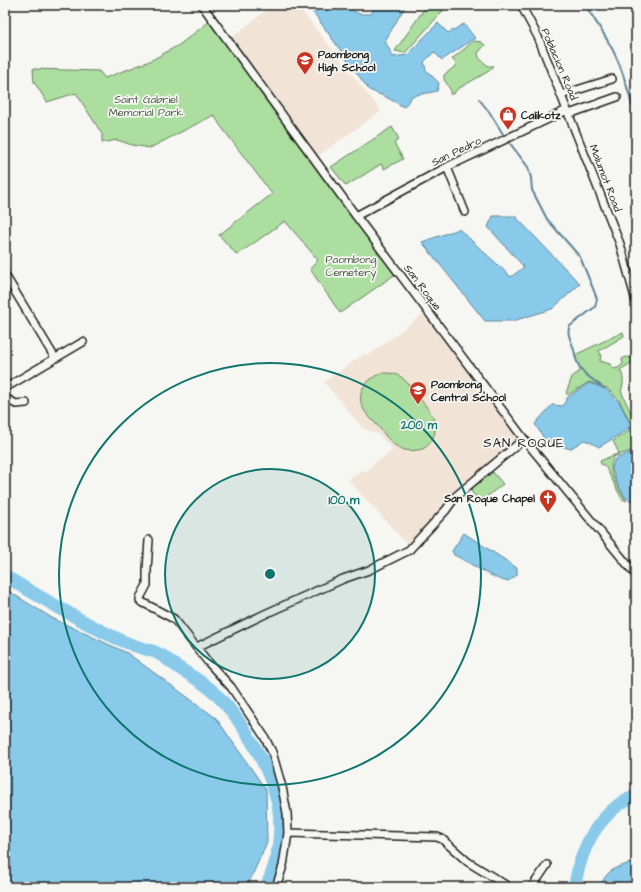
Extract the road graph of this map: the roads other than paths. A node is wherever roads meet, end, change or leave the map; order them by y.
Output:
1 (202, 5) edge
2 (521, 5) edge
3 (612, 79) dead end
4 (561, 95) junction
5 (617, 97) dead end
6 (568, 112) junction
7 (447, 168) junction
8 (465, 212) dead end
9 (356, 216) junction
10 (5, 274) edge
11 (636, 302) edge
12 (83, 342) dead end
13 (55, 358) junction
14 (5, 388) edge
15 (5, 398) edge
16 (26, 403) dead end
17 (524, 439) junction
18 (149, 540) dead end
19 (636, 575) edge
20 (197, 647) junction
21 (288, 833) junction
22 (547, 865) dead end
23 (276, 887) edge
24 (509, 887) edge
25 (532, 887) edge

1 - 9 street, San Roque
2 - 4 street, Poblacion Road
3 - 4 street
4 - 6 street, Poblacion Road
5 - 6 street, San Pedro
6 - 7 street, San Pedro
6 - 11 street, Malumot Road
7 - 8 street
7 - 9 street, San Pedro
9 - 17 street, San Roque
10 - 13 street
12 - 13 street
13 - 14 street
15 - 16 street
17 - 19 street, San Roque
17 - 20 street
18 - 20 street
20 - 21 street
21 - 23 street
21 - 24 street
22 - 25 street

